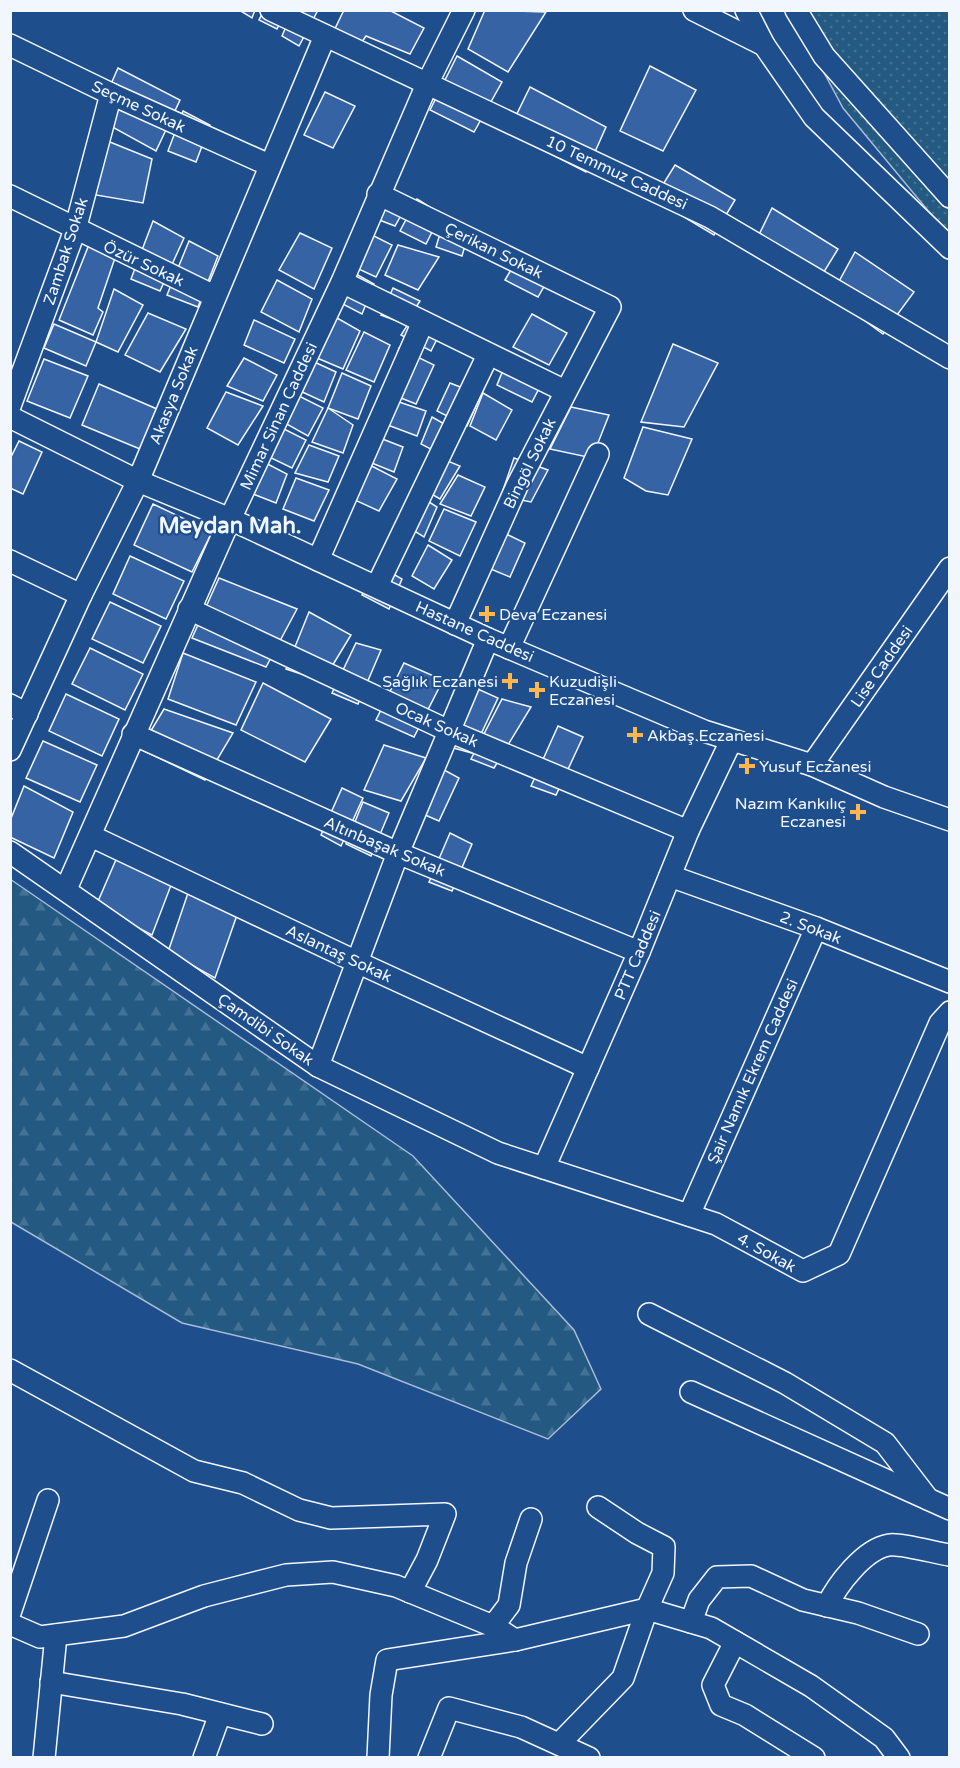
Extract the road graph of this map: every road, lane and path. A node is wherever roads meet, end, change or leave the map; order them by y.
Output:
1 (271, 10) edge
2 (464, 10) edge
3 (694, 10) edge
4 (746, 10) edge
5 (796, 10) edge
6 (325, 36) junction
7 (10, 45) edge
8 (764, 45) junction
9 (428, 82) junction
10 (111, 94) junction
11 (269, 165) junction
12 (378, 194) junction
13 (10, 196) edge
14 (950, 196) edge
15 (75, 230) junction
16 (950, 248) edge
17 (342, 282) junction
18 (214, 296) junction
19 (610, 307) joint
20 (423, 322) junction
21 (488, 355) junction
22 (950, 357) edge
23 (565, 391) junction
24 (10, 406) edge
25 (10, 417) edge
26 (598, 454) dead end
27 (138, 481) junction
28 (230, 519) junction
29 (318, 560) junction
30 (10, 561) edge
31 (950, 568) edge
32 (377, 586) junction
33 (81, 595) junction
34 (189, 609) junction
35 (455, 624) junction
36 (488, 639) junction
37 (509, 648) junction
38 (19, 710) edge
39 (449, 731) junction
40 (133, 734) junction
41 (731, 741) junction
42 (10, 750) edge
43 (812, 765) junction
44 (950, 820) edge
45 (688, 831) junction
46 (91, 836) junction
47 (10, 852) edge
48 (398, 853) junction
49 (670, 876) junction
50 (66, 889) junction
51 (816, 928) junction
52 (639, 952) junction
53 (358, 963) junction
54 (950, 982) edge
55 (950, 1012) edge
56 (318, 1066) junction
57 (588, 1068) junction
58 (543, 1168) junction
59 (689, 1215) junction
60 (649, 1314) dead end
61 (10, 1370) edge
62 (691, 1392) dead end
63 (928, 1499) junction
64 (48, 1500) dead end
65 (598, 1507) dead end
66 (950, 1509) edge
67 (531, 1519) dead end
68 (950, 1555) edge
69 (410, 1592) junction
70 (827, 1606) junction
71 (646, 1609) junction
72 (10, 1613) edge
73 (691, 1622) junction
74 (10, 1624) edge
75 (493, 1626) junction
76 (918, 1634) dead end
77 (56, 1635) junction
78 (514, 1640) junction
79 (735, 1642) junction
80 (51, 1682) junction
81 (220, 1714) junction
82 (262, 1724) dead end
83 (559, 1744) junction
84 (44, 1758) edge
85 (204, 1758) edge
86 (378, 1758) edge
87 (429, 1758) edge
88 (589, 1758) edge
89 (814, 1758) edge
90 (899, 1758) edge

1 - 6 street, 10 Temmuz Caddesi
2 - 9 street, Mimar Sinan Caddesi
3 - 8 street
4 - 8 street
5 - 14 street
6 - 9 street, 10 Temmuz Caddesi
6 - 11 street, Akasya Sokak
7 - 10 street, Seçme Sokak
8 - 16 street
9 - 12 street, Mimar Sinan Caddesi
9 - 22 street, 10 Temmuz Caddesi
10 - 11 street, Seçme Sokak
10 - 15 street, Zambak Sokak
11 - 18 street, Akasya Sokak
12 - 17 street, Mimar Sinan Caddesi
12 - 19 street, Çerikan Sokak
13 - 15 street, Özür Sokak
15 - 18 street, Özür Sokak
15 - 24 street, Zambak Sokak
17 - 20 street
17 - 28 street, Mimar Sinan Caddesi
18 - 27 street, Akasya Sokak
19 - 23 street, Bingöl Sokak
20 - 21 street
20 - 29 street
21 - 23 street
21 - 32 street
23 - 35 street, Bingöl Sokak
25 - 27 street, Hastane Caddesi
26 - 37 street
27 - 28 street, Hastane Caddesi
27 - 33 street, Akasya Sokak
28 - 29 street, Hastane Caddesi
28 - 34 street, Mimar Sinan Caddesi
29 - 32 street, Hastane Caddesi
30 - 33 street
31 - 43 street, Lise Caddesi
32 - 35 street, Hastane Caddesi
33 - 38 street, Akasya Sokak
34 - 39 street, Ocak Sokak
34 - 40 street, Mimar Sinan Caddesi
35 - 36 street, Hastane Caddesi
36 - 37 street, Hastane Caddesi
36 - 39 street
37 - 41 street, Hastane Caddesi
38 - 42 street, Akasya Sokak
39 - 45 street, Ocak Sokak
39 - 48 street
40 - 46 street, Mimar Sinan Caddesi
40 - 48 street, Altınbaşak Sokak
41 - 43 street, Hastane Caddesi
41 - 45 street, PTT Caddesi
43 - 44 street, Hastane Caddesi
45 - 49 street, PTT Caddesi
46 - 50 street, Mimar Sinan Caddesi
46 - 53 street, Aslantaş Sokak
47 - 50 street, Çamdibi Sokak
48 - 52 street, Altınbaşak Sokak
48 - 53 street
49 - 51 street, 2. Sokak
49 - 52 street, PTT Caddesi
50 - 56 street, Çamdibi Sokak
51 - 54 street, 2. Sokak
51 - 59 street, Şair Namık Ekrem Caddesi
52 - 57 street, PTT Caddesi
53 - 56 street
53 - 57 street, Aslantaş Sokak
55 - 59 street, 4. Sokak
56 - 58 street, Çamdibi Sokak
57 - 58 street, PTT Caddesi
58 - 59 street, 4. Sokak
60 - 63 street
61 - 69 street
62 - 63 street
63 - 66 street
64 - 72 street
65 - 71 street
67 - 75 street
68 - 70 street
69 - 75 street
69 - 77 street
70 - 73 street
70 - 76 street
71 - 73 street
71 - 78 street
71 - 83 street
73 - 79 street
74 - 77 street
75 - 78 street
77 - 80 street
78 - 86 street
79 - 89 street
79 - 90 street
80 - 81 street
80 - 84 street
81 - 82 street
81 - 85 street
83 - 87 street
83 - 88 street

